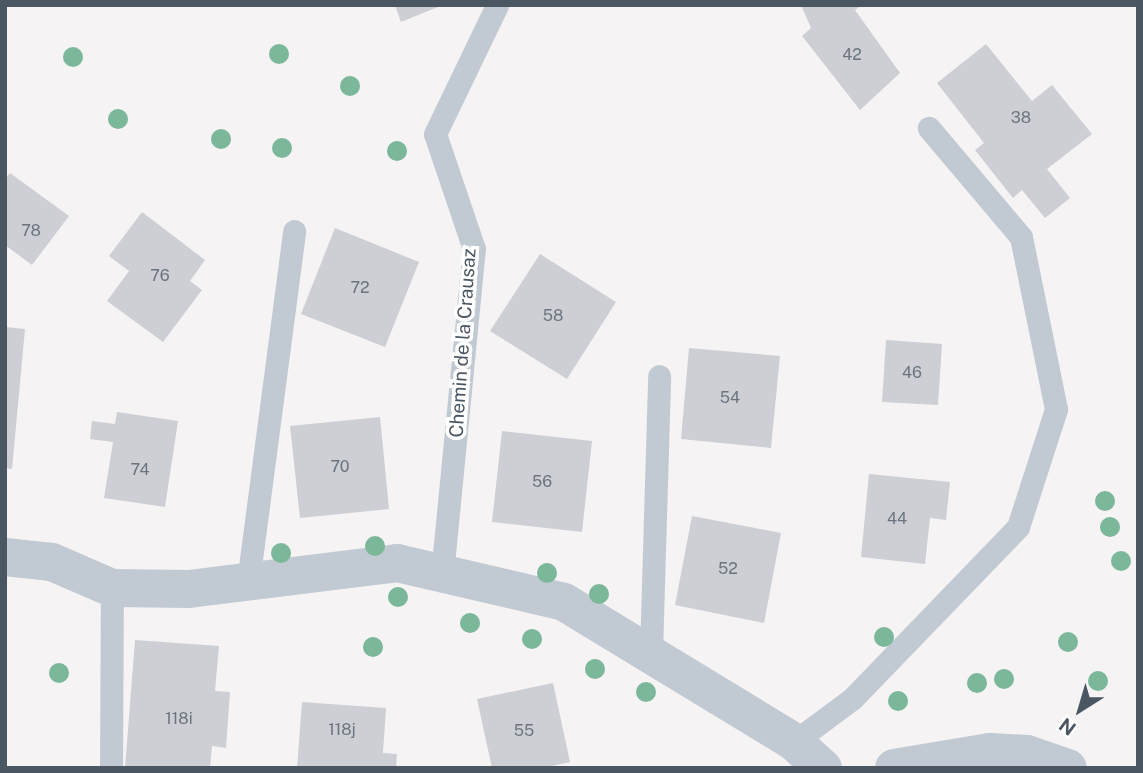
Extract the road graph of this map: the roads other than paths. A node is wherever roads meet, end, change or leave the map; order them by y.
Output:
1 (497, 5) edge
2 (929, 128) dead end
3 (294, 231) dead end
4 (659, 376) dead end
5 (5, 557) edge
6 (442, 574) junction
7 (248, 582) junction
8 (112, 588) junction
9 (651, 652) junction
10 (794, 742) junction
11 (111, 768) edge
12 (823, 768) edge
13 (894, 768) edge
14 (1068, 768) edge

1 - 6 lane, Chemin de la Crausaz
2 - 10 lane
3 - 7 lane
4 - 9 lane
5 - 8 street
6 - 7 street
6 - 9 street
7 - 8 street
8 - 11 lane
9 - 10 street
10 - 12 street
13 - 14 street

